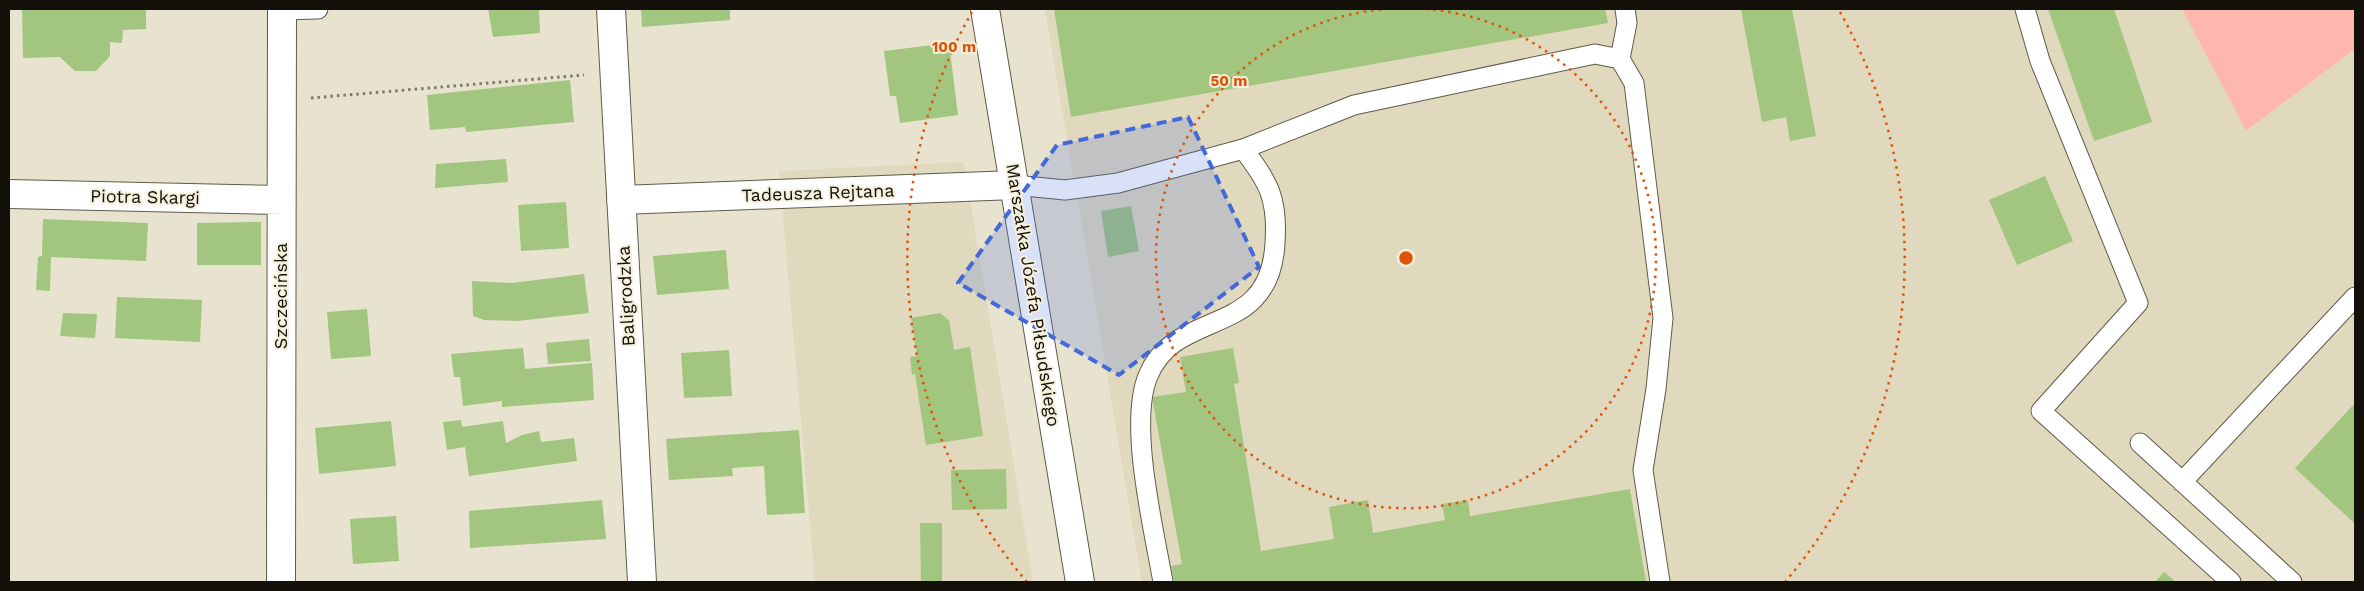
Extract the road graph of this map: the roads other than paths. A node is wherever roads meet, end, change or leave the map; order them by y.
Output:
1 (318, 9) edge
2 (611, 9) edge
3 (985, 9) edge
4 (1625, 9) edge
5 (2025, 9) edge
6 (282, 10) edge
7 (1620, 60) junction
8 (1243, 149) junction
9 (1015, 185) junction
10 (9, 194) edge
11 (281, 200) junction
12 (621, 200) junction
13 (2355, 297) edge
14 (2140, 443) dead end
15 (2182, 482) junction
16 (280, 582) edge
17 (642, 582) edge
18 (1080, 582) edge
19 (1163, 582) edge
20 (1660, 582) edge
21 (2231, 582) edge
22 (2292, 582) edge

1 - 6 lane
2 - 12 street, Baligrodzka
3 - 9 street, Marszałka Józefa Piłsudskiego
4 - 7 lane
5 - 21 lane
6 - 11 street, Szczecińska
7 - 8 lane
7 - 20 lane
8 - 9 lane
8 - 19 lane
9 - 12 street, Tadeusza Rejtana
9 - 18 street, Marszałka Józefa Piłsudskiego
10 - 11 street, Piotra Skargi
11 - 16 street, Szczecińska
12 - 17 street, Baligrodzka
13 - 15 lane
14 - 15 lane
15 - 22 lane

